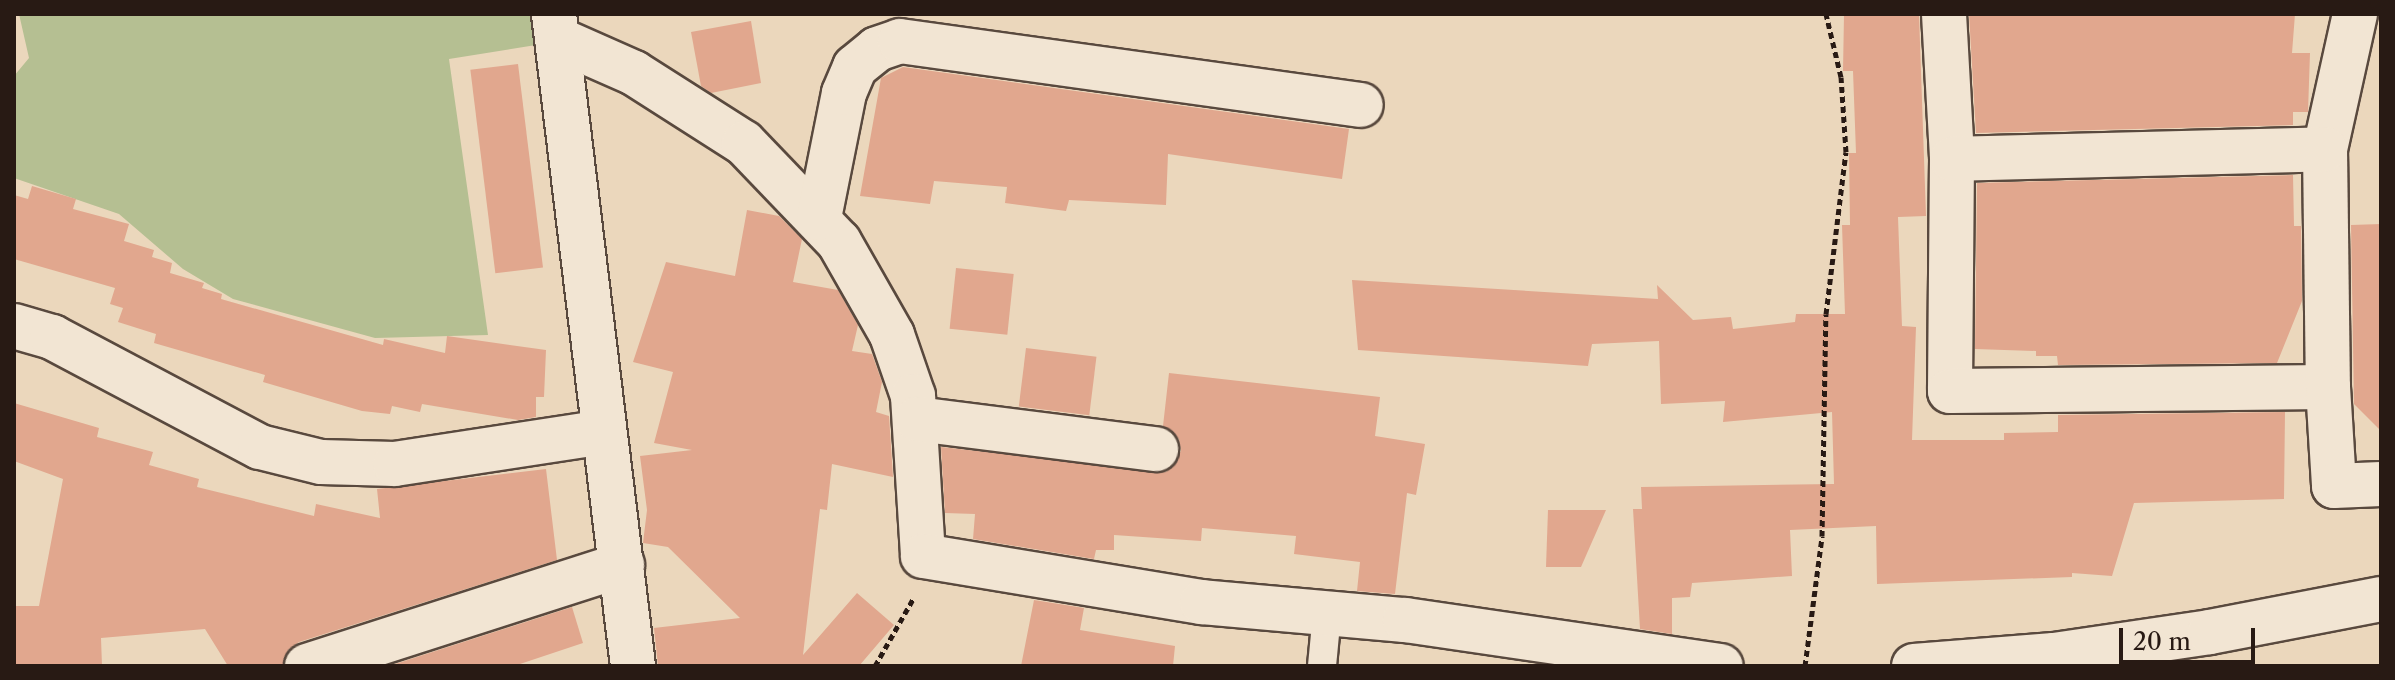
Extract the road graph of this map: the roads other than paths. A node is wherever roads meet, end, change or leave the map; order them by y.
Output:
1 (1944, 14) edge
2 (2355, 14) edge
3 (556, 26) edge
4 (1361, 105) dead end
5 (2325, 149) junction
6 (1952, 159) junction
7 (819, 218) junction
8 (14, 326) edge
9 (2328, 387) junction
10 (917, 419) junction
11 (604, 432) junction
12 (1156, 449) dead end
13 (2381, 484) edge
14 (622, 565) junction
15 (2381, 599) edge
16 (1327, 613) junction
17 (1548, 653) edge
18 (307, 666) edge
19 (633, 666) edge
20 (1322, 666) edge
21 (1721, 666) edge
22 (1914, 666) edge

1 - 6 street
2 - 5 street
3 - 7 street
3 - 11 street
4 - 7 street
5 - 6 street
5 - 9 street
6 - 9 street
7 - 10 street
8 - 11 street
9 - 13 street
10 - 12 street
10 - 16 street
11 - 14 street
14 - 18 street
14 - 19 street
15 - 22 street
16 - 17 street
16 - 20 lane
17 - 21 street

